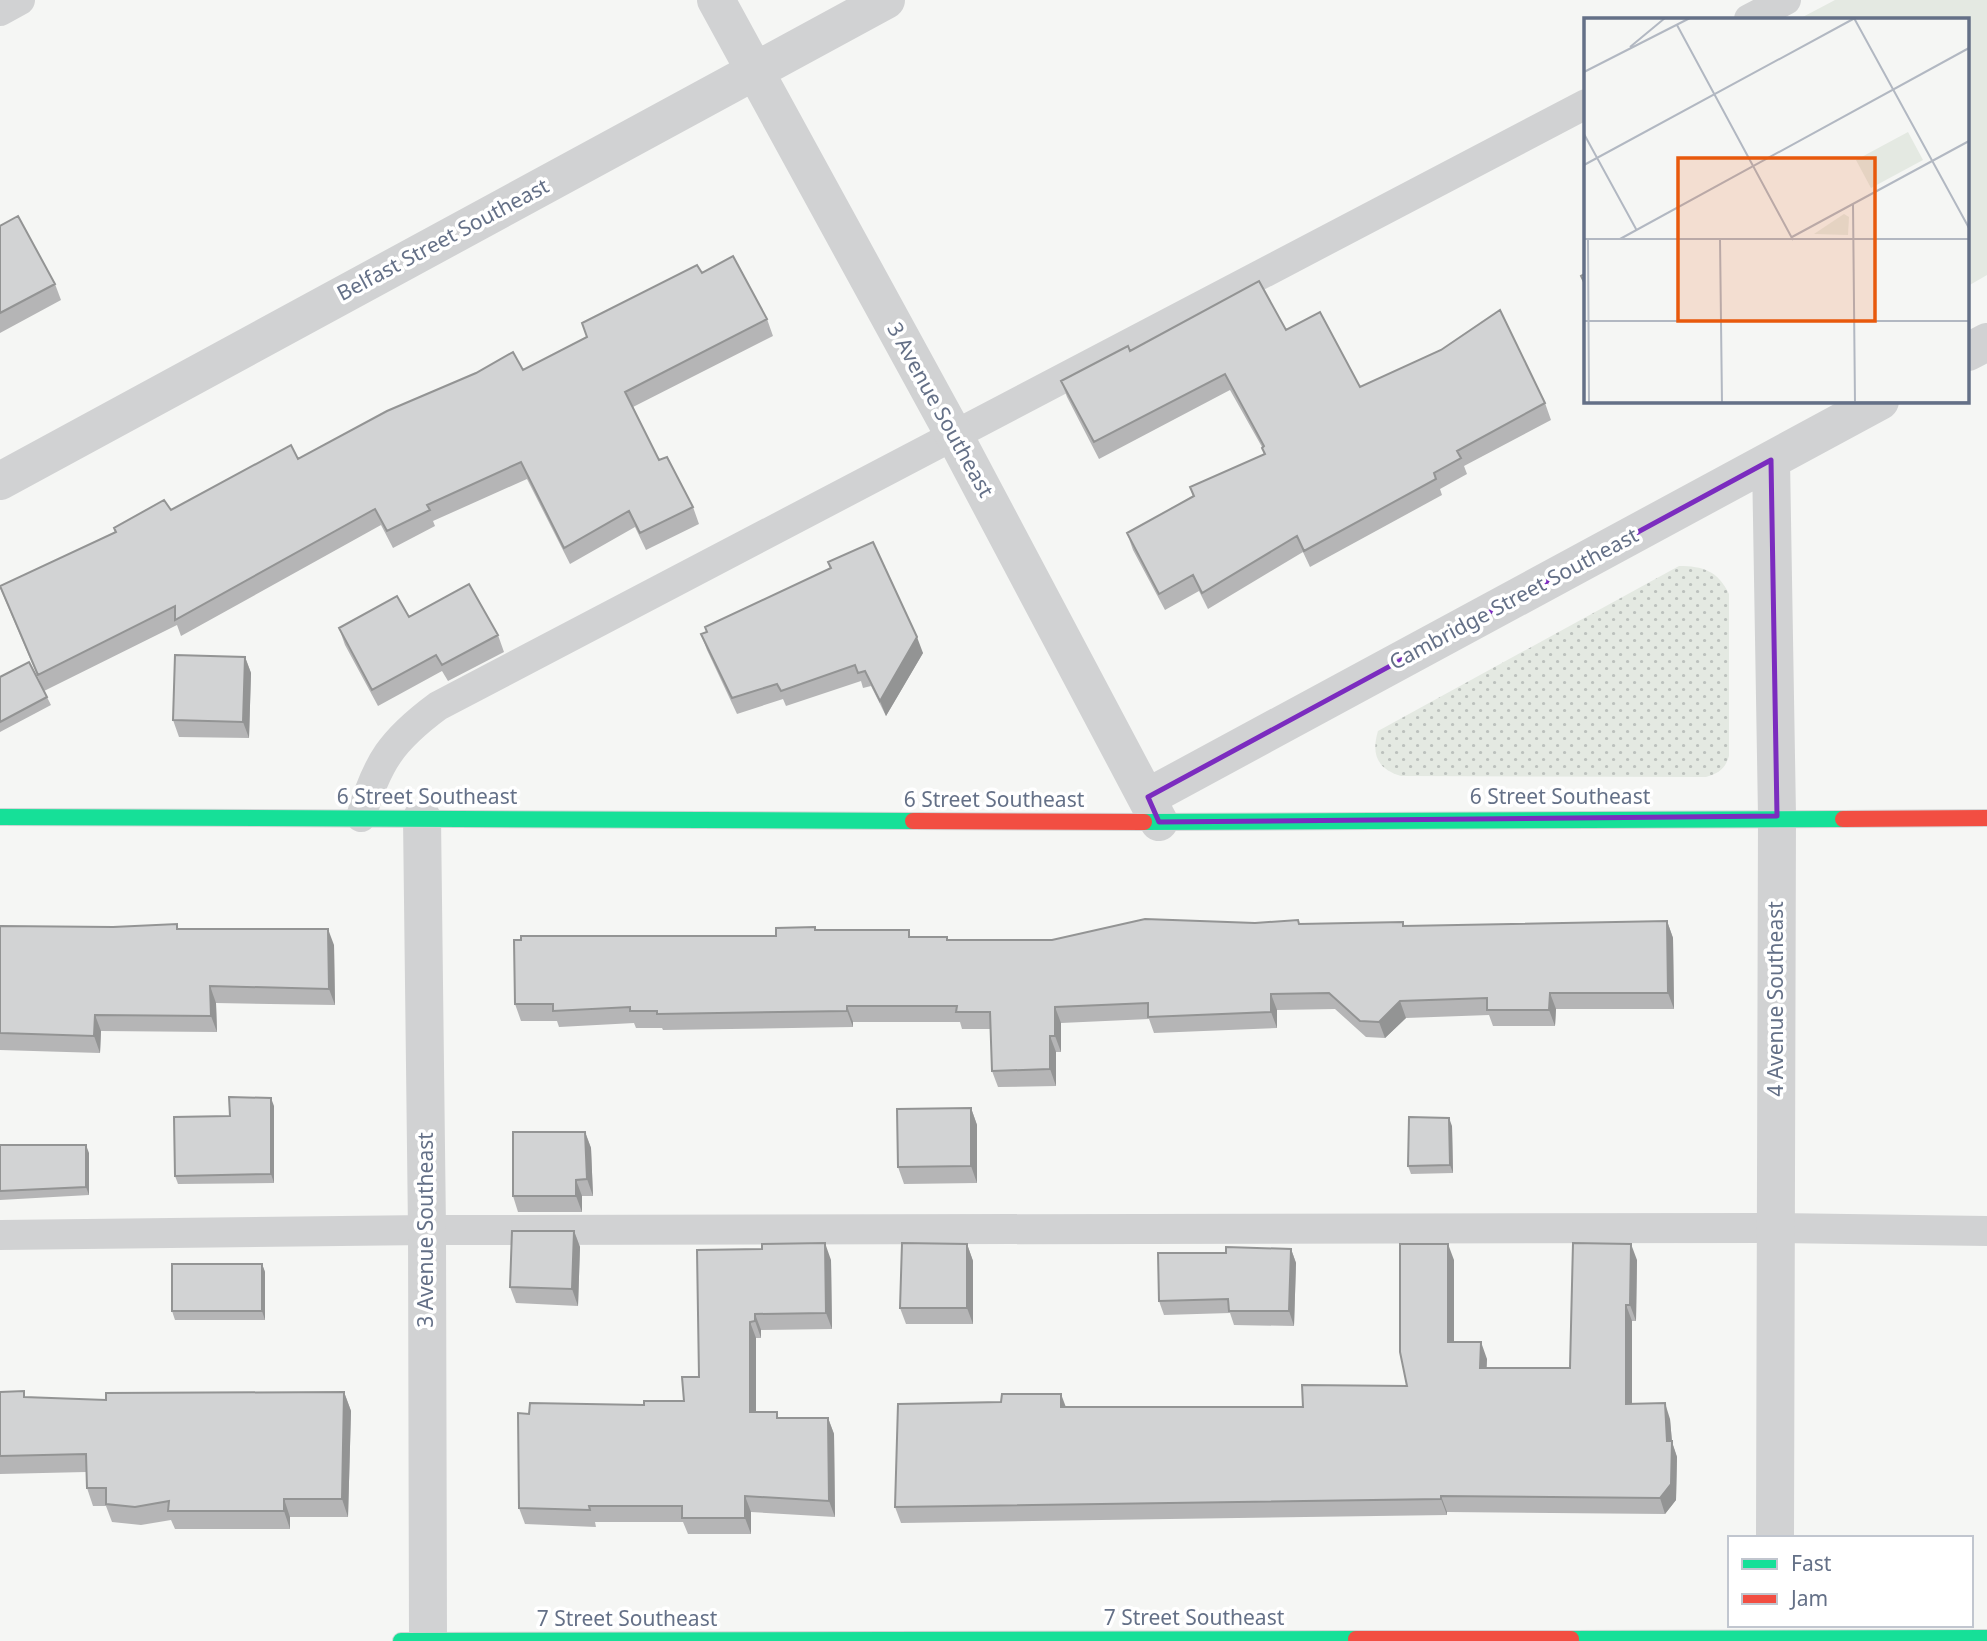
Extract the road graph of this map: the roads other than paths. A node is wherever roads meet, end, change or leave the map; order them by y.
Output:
1 (20, 0) edge
2 (716, 0) edge
3 (886, 0) edge
4 (1786, 0) edge
5 (0, 11) edge
6 (1751, 18) edge
7 (755, 71) junction
8 (1584, 105) edge
9 (1987, 342) edge
10 (1969, 351) edge
11 (1878, 402) edge
12 (954, 435) junction
13 (1771, 460) junction
14 (0, 481) edge
15 (1154, 809) junction
16 (1777, 816) junction
17 (0, 817) edge
18 (361, 817) junction
19 (422, 818) junction
20 (1987, 818) edge
21 (1775, 1228) junction
22 (427, 1230) junction
23 (1987, 1231) edge
24 (0, 1235) edge
25 (1775, 1536) edge
26 (1775, 1635) edge
27 (1987, 1638) edge
28 (401, 1641) edge
29 (428, 1641) edge

1 - 5 lane
2 - 7 street, 3 Avenue Southeast
3 - 7 street, Belfast Street Southeast
4 - 6 lane
7 - 12 street, 3 Avenue Southeast
7 - 14 street, Belfast Street Southeast
8 - 12 lane
9 - 10 street
11 - 13 street, Cambridge Street Southeast
12 - 15 street, 3 Avenue Southeast
12 - 18 lane
13 - 15 street, Cambridge Street Southeast
13 - 16 street, 4 Avenue Southeast
15 - 16 street, 6 Street Southeast
15 - 19 street, 6 Street Southeast
16 - 20 street, 6 Street Southeast
16 - 21 street, 4 Avenue Southeast
17 - 18 street, 6 Street Southeast
18 - 19 street, 6 Street Southeast
19 - 22 street, 3 Avenue Southeast
21 - 22 lane
21 - 23 lane
21 - 25 street, 4 Avenue Southeast
22 - 24 lane
22 - 29 street, 3 Avenue Southeast
26 - 27 street, 7 Street Southeast
26 - 29 street, 7 Street Southeast
28 - 29 street, 7 Street Southeast

